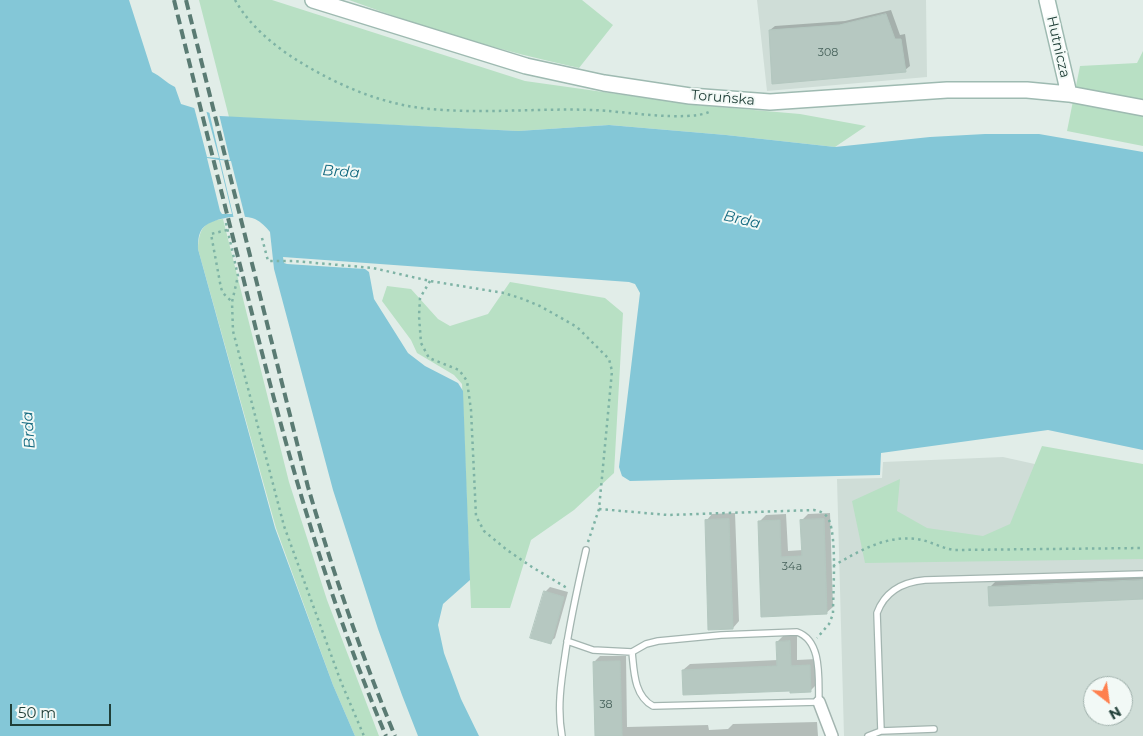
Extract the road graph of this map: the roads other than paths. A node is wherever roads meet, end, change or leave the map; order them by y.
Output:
1 (313, 0) edge
2 (1047, 0) edge
3 (1069, 94) junction
4 (1143, 108) edge
5 (586, 550) road end
6 (1143, 574) edge
7 (567, 641) junction
8 (632, 652) junction
9 (819, 702) junction
10 (934, 729) dead end
11 (881, 731) junction
12 (562, 736) edge
13 (832, 736) edge
14 (868, 736) edge

1 - 3 street, Toruńska
2 - 3 street, Hutnicza
3 - 4 street, Toruńska
5 - 7 lane
6 - 11 lane
7 - 8 lane
7 - 12 lane
8 - 9 lane
8 - 9 lane
9 - 13 street
10 - 11 lane
11 - 14 lane

